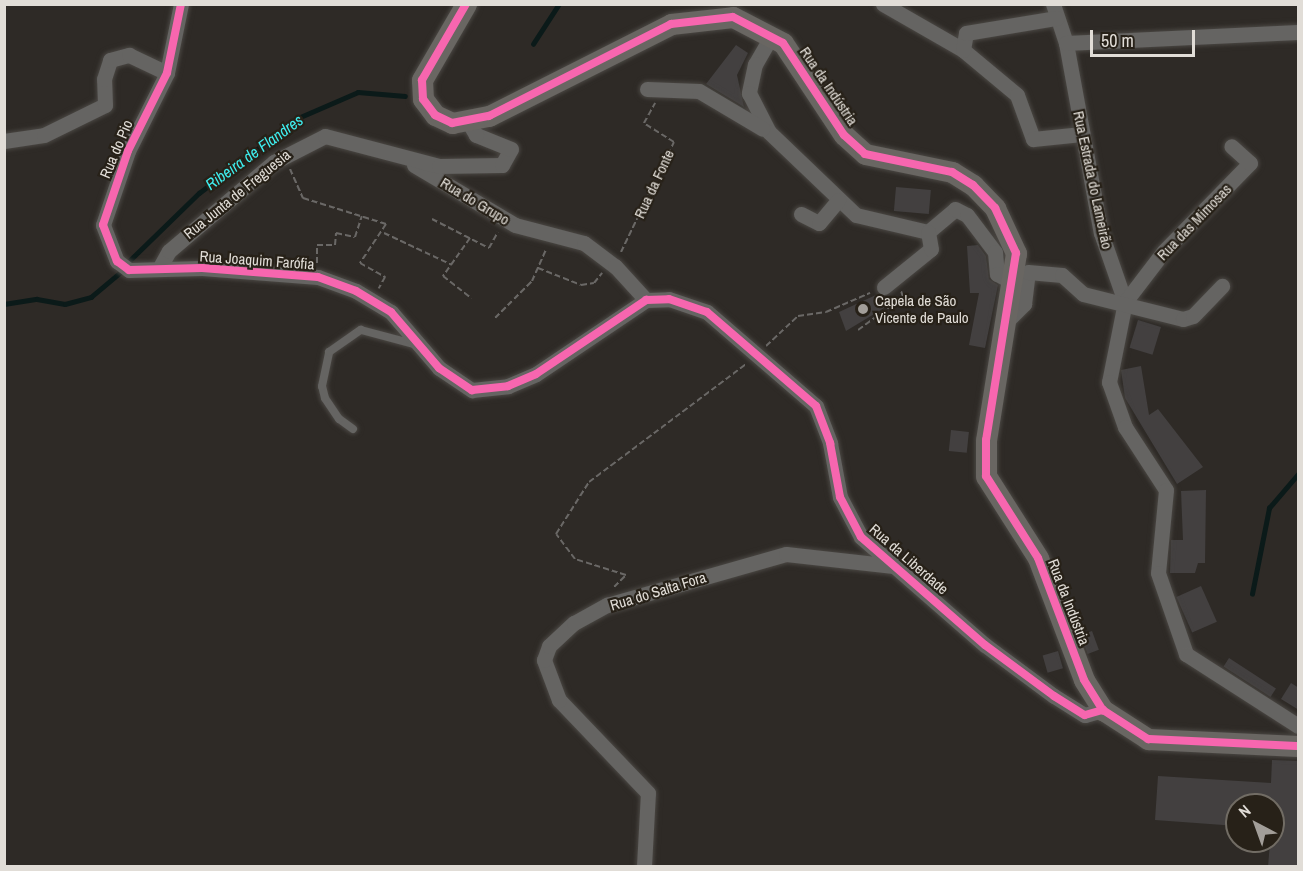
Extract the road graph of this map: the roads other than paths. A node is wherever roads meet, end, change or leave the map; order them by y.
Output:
1 (181, 4) edge
2 (466, 4) edge
3 (883, 4) edge
4 (1055, 11) edge
5 (1299, 32) edge
6 (772, 35) junction
7 (1066, 43) junction
8 (963, 50) junction
9 (167, 73) junction
10 (647, 88) dead end
11 (469, 123) junction
12 (769, 132) junction
13 (1082, 134) junction
14 (4, 141) edge
15 (1232, 146) dead end
16 (403, 158) junction
17 (838, 200) junction
18 (801, 214) dead end
19 (928, 232) junction
20 (160, 267) junction
21 (890, 283) road end
22 (1014, 284) junction
23 (1222, 286) dead end
24 (646, 300) junction
25 (1125, 302) junction
26 (1008, 320) junction
27 (429, 351) junction
28 (353, 429) dead end
29 (893, 566) junction
30 (1103, 710) junction
31 (1299, 726) edge
32 (1299, 746) edge
33 (644, 867) edge

1 - 9 street, Rua do Pio
2 - 11 street
3 - 8 street
4 - 7 street, Rua Estrada do Lameirão
4 - 8 street
5 - 7 street
6 - 11 street, Rua da Indústria
6 - 12 street
6 - 22 street, Rua da Indústria
7 - 13 street, Rua Estrada do Lameirão
8 - 13 street
9 - 14 street
9 - 20 street, Rua do Pio
10 - 12 street
11 - 16 street, Rua Junta de Freguesia
12 - 17 street
13 - 25 street, Rua Estrada do Lameirão
15 - 25 street, Rua das Mimosas
16 - 20 street, Rua Junta de Freguesia
16 - 24 street, Rua do Grupo
17 - 18 street
17 - 19 street
19 - 21 street
19 - 22 street
20 - 27 street, Rua Joaquim Farófia
22 - 26 street, Rua da Indústria
23 - 25 street
24 - 27 street, Rua Joaquim Farófia
24 - 29 street, Rua da Liberdade
25 - 26 street
25 - 31 street
26 - 30 street, Rua da Indústria
27 - 28 lane
29 - 30 street, Rua da Liberdade
29 - 33 street, Rua do Salta Fora
30 - 32 street, Rua da Indústria

